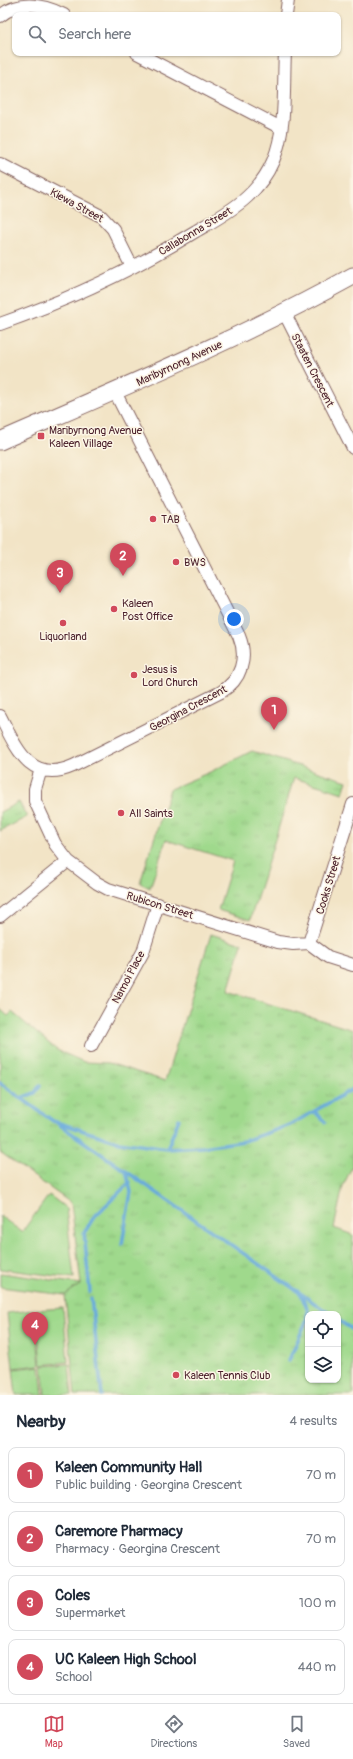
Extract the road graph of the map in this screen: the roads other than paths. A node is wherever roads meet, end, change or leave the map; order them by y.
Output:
1 (288, 0) edge
2 (58, 12) edge
3 (286, 12) edge
4 (0, 16) edge
5 (143, 56) edge
6 (285, 56) edge
7 (281, 128) junction
8 (0, 164) edge
9 (132, 267) junction
10 (353, 276) edge
11 (284, 312) junction
12 (0, 324) edge
13 (115, 392) junction
14 (0, 441) edge
15 (353, 448) edge
16 (0, 716) edge
17 (41, 769) junction
18 (353, 804) edge
19 (68, 860) junction
20 (158, 904) junction
21 (0, 916) edge
22 (310, 943) junction
23 (353, 966) edge
24 (91, 1046) dead end

1 - 3 street
2 - 4 street
5 - 7 street
6 - 7 street, Callabonna Street
7 - 9 street, Callabonna Street
8 - 9 street, Kiewa Street
9 - 12 street, Callabonna Street
10 - 11 street, Maribyrnong Avenue
11 - 13 street, Maribyrnong Avenue
11 - 15 street, Staaten Crescent
13 - 14 street, Maribyrnong Avenue
13 - 17 street, Georgina Crescent
16 - 17 street
17 - 19 street, Rubicon Street
18 - 22 street, Cooks Street
19 - 20 street, Rubicon Street
19 - 21 street
20 - 22 street, Rubicon Street
20 - 24 street, Namoi Place
22 - 23 street

